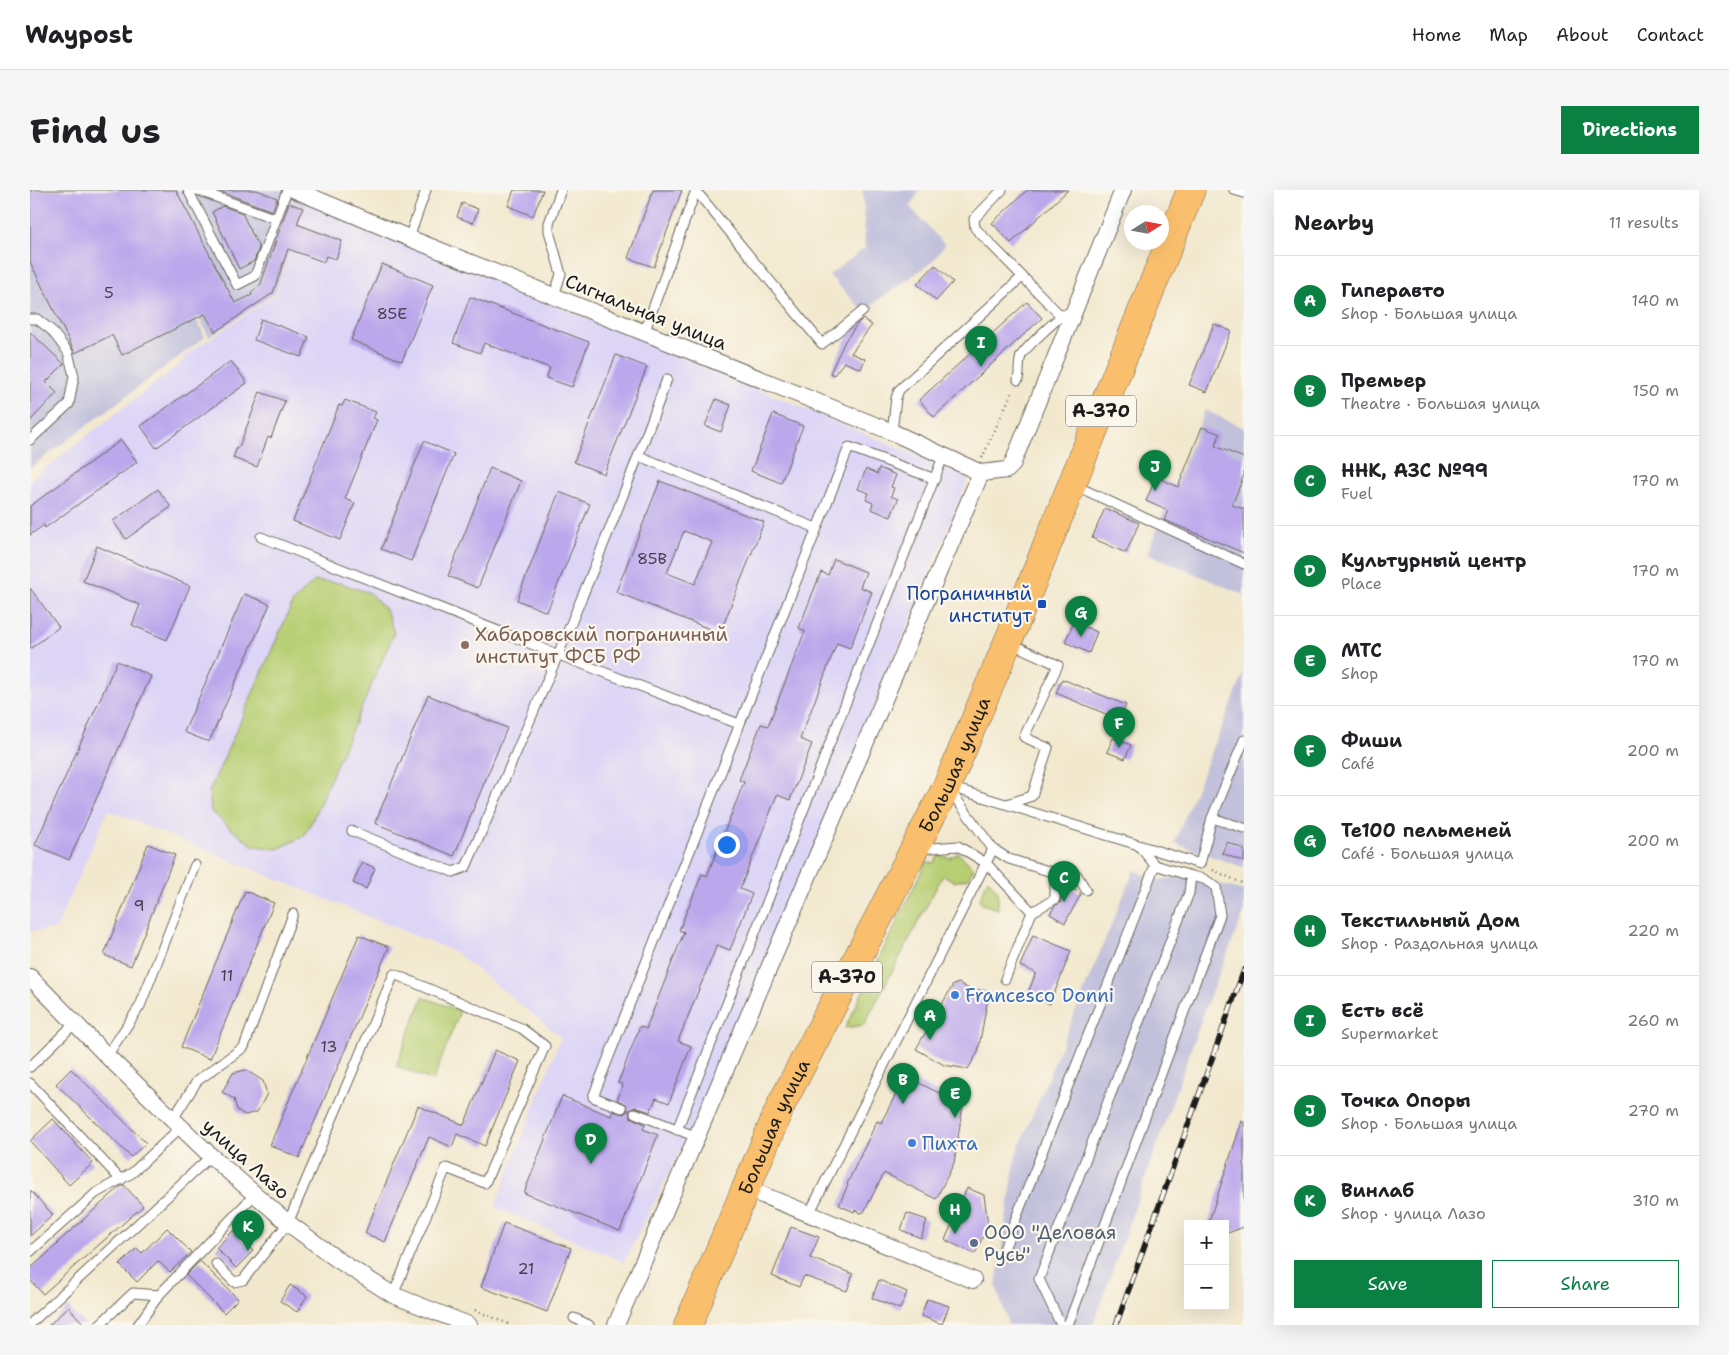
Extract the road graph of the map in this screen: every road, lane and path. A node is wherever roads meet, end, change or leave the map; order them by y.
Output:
1 (188, 190) edge
2 (197, 190) edge
3 (287, 190) edge
4 (295, 190) edge
5 (426, 190) edge
6 (560, 190) edge
7 (696, 190) edge
8 (1002, 190) edge
9 (1122, 190) edge
10 (1190, 190) edge
11 (1234, 190) edge
12 (1244, 193) edge
13 (276, 219) junction
14 (409, 238) junction
15 (1022, 277) junction
16 (554, 296) junction
17 (863, 311) dead end
18 (1067, 314) junction
19 (30, 319) edge
20 (644, 333) junction
21 (667, 379) dead end
22 (1018, 380) joint
23 (892, 432) junction
24 (30, 440) edge
25 (639, 456) junction
26 (943, 456) junction
27 (979, 472) junction
28 (935, 479) junction
29 (1072, 484) junction
30 (816, 528) junction
31 (261, 537) dead end
32 (1244, 564) edge
33 (1008, 642) junction
34 (559, 655) junction
35 (739, 724) junction
36 (1244, 740) edge
37 (947, 786) junction
38 (1007, 804) junction
39 (1212, 818) junction
40 (1244, 828) edge
41 (352, 831) dead end
42 (1138, 845) junction
43 (993, 849) junction
44 (914, 850) junction
45 (986, 863) junction
46 (1155, 864) junction
47 (1200, 864) junction
48 (195, 865) dead end
49 (1054, 873) junction
50 (1191, 876) junction
51 (1244, 884) edge
52 (1086, 890) dead end
53 (1032, 912) junction
54 (293, 914) dead end
55 (30, 977) edge
56 (1005, 979) dead end
57 (75, 1023) junction
58 (107, 1056) junction
59 (30, 1067) edge
60 (30, 1083) edge
61 (622, 1108) dead end
62 (635, 1113) dead end
63 (177, 1123) junction
64 (677, 1130) junction
65 (697, 1137) junction
66 (211, 1156) junction
67 (121, 1180) junction
68 (746, 1188) junction
69 (255, 1194) junction
70 (809, 1214) junction
71 (288, 1223) junction
72 (30, 1252) edge
73 (1000, 1259) dead end
74 (216, 1264) dead end
75 (973, 1280) dead end
76 (159, 1295) junction
77 (393, 1295) junction
78 (471, 1317) edge
79 (574, 1318) dead end
80 (30, 1324) edge
81 (99, 1325) edge
82 (138, 1325) edge
83 (511, 1325) edge
84 (588, 1325) edge
85 (616, 1325) edge
86 (688, 1325) edge
87 (1062, 1325) edge
88 (1068, 1325) edge

1 - 13 lane
2 - 13 lane
3 - 13 lane
4 - 14 street, Сигнальная улица
5 - 14 lane
6 - 16 lane
7 - 17 lane
7 - 20 lane
8 - 15 lane
9 - 18 street
10 - 29 highway, Большая улица / А-370
11 - 12 lane
14 - 16 street, Сигнальная улица
15 - 18 lane
15 - 23 lane
16 - 20 street, Сигнальная улица
18 - 22 lane
18 - 27 street
19 - 24 lane
20 - 23 street, Сигнальная улица
21 - 25 lane
22 - 27 path
23 - 26 street, Сигнальная улица
25 - 30 lane
25 - 34 lane
26 - 27 street, Сигнальная улица
26 - 28 lane
27 - 65 street
28 - 30 lane
28 - 64 lane
29 - 32 lane
29 - 33 highway, Большая улица / А-370
30 - 35 lane
31 - 34 lane
33 - 37 highway, Большая улица / А-370
33 - 38 lane
34 - 35 lane
34 - 41 lane
35 - 61 lane
36 - 39 lane
37 - 38 lane
37 - 43 lane
37 - 44 highway, Большая улица / А-370
38 - 42 lane
39 - 40 lane
39 - 47 lane
42 - 46 lane
42 - 47 lane
43 - 45 lane
43 - 49 lane
44 - 45 lane
44 - 68 highway, Большая улица / А-370
45 - 53 lane
45 - 70 lane
46 - 50 lane
46 - 73 lane
47 - 51 path
48 - 58 lane
49 - 52 lane
49 - 53 lane
50 - 87 lane
50 - 88 lane
53 - 56 lane
54 - 63 lane
55 - 57 street, улица Лазо
57 - 58 street, улица Лазо
57 - 59 lane
58 - 63 street, улица Лазо
60 - 67 lane
62 - 64 lane
63 - 66 street, улица Лазо
63 - 67 lane
64 - 65 lane
65 - 85 street
66 - 69 street, улица Лазо
66 - 80 lane
67 - 72 lane
68 - 70 street
68 - 86 highway, Большая улица / А-370
69 - 71 street, улица Лазо
69 - 76 lane
70 - 75 street
71 - 74 lane
71 - 77 street, улица Лазо
71 - 77 lane
76 - 81 lane
76 - 82 lane
77 - 78 street, улица Лазо
78 - 83 path
79 - 84 lane

